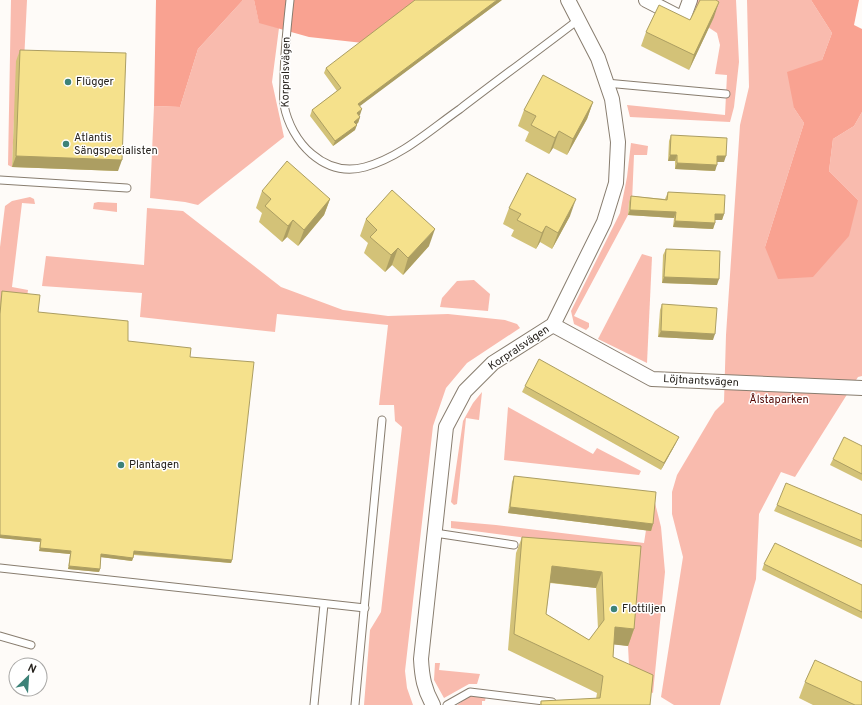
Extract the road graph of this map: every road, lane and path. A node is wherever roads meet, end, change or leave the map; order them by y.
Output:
1 (290, 0) edge
2 (568, 0) edge
3 (646, 0) edge
4 (690, 0) edge
5 (578, 20) junction
6 (606, 83) junction
7 (726, 94) dead end
8 (0, 180) edge
9 (127, 188) dead end
10 (552, 325) junction
11 (862, 388) edge
12 (382, 420) dead end
13 (435, 533) junction
14 (514, 545) dead end
15 (0, 568) edge
16 (324, 604) junction
17 (365, 608) junction
18 (0, 636) edge
19 (31, 645) dead end
20 (561, 703) edge
21 (314, 705) edge
22 (355, 705) edge
23 (433, 705) edge
24 (447, 705) edge

1 - 5 lane, Korpralsvägen
2 - 5 street, Korpralsvägen
3 - 4 street
5 - 6 street, Korpralsvägen
6 - 7 lane
6 - 10 street, Korpralsvägen
8 - 9 lane
10 - 11 street, Löjtnantsvägen
10 - 13 street, Korpralsvägen
12 - 17 lane
13 - 14 lane
13 - 23 street, Korpralsvägen
15 - 16 lane
16 - 17 lane
16 - 21 lane
17 - 22 lane
18 - 19 lane
20 - 24 lane

